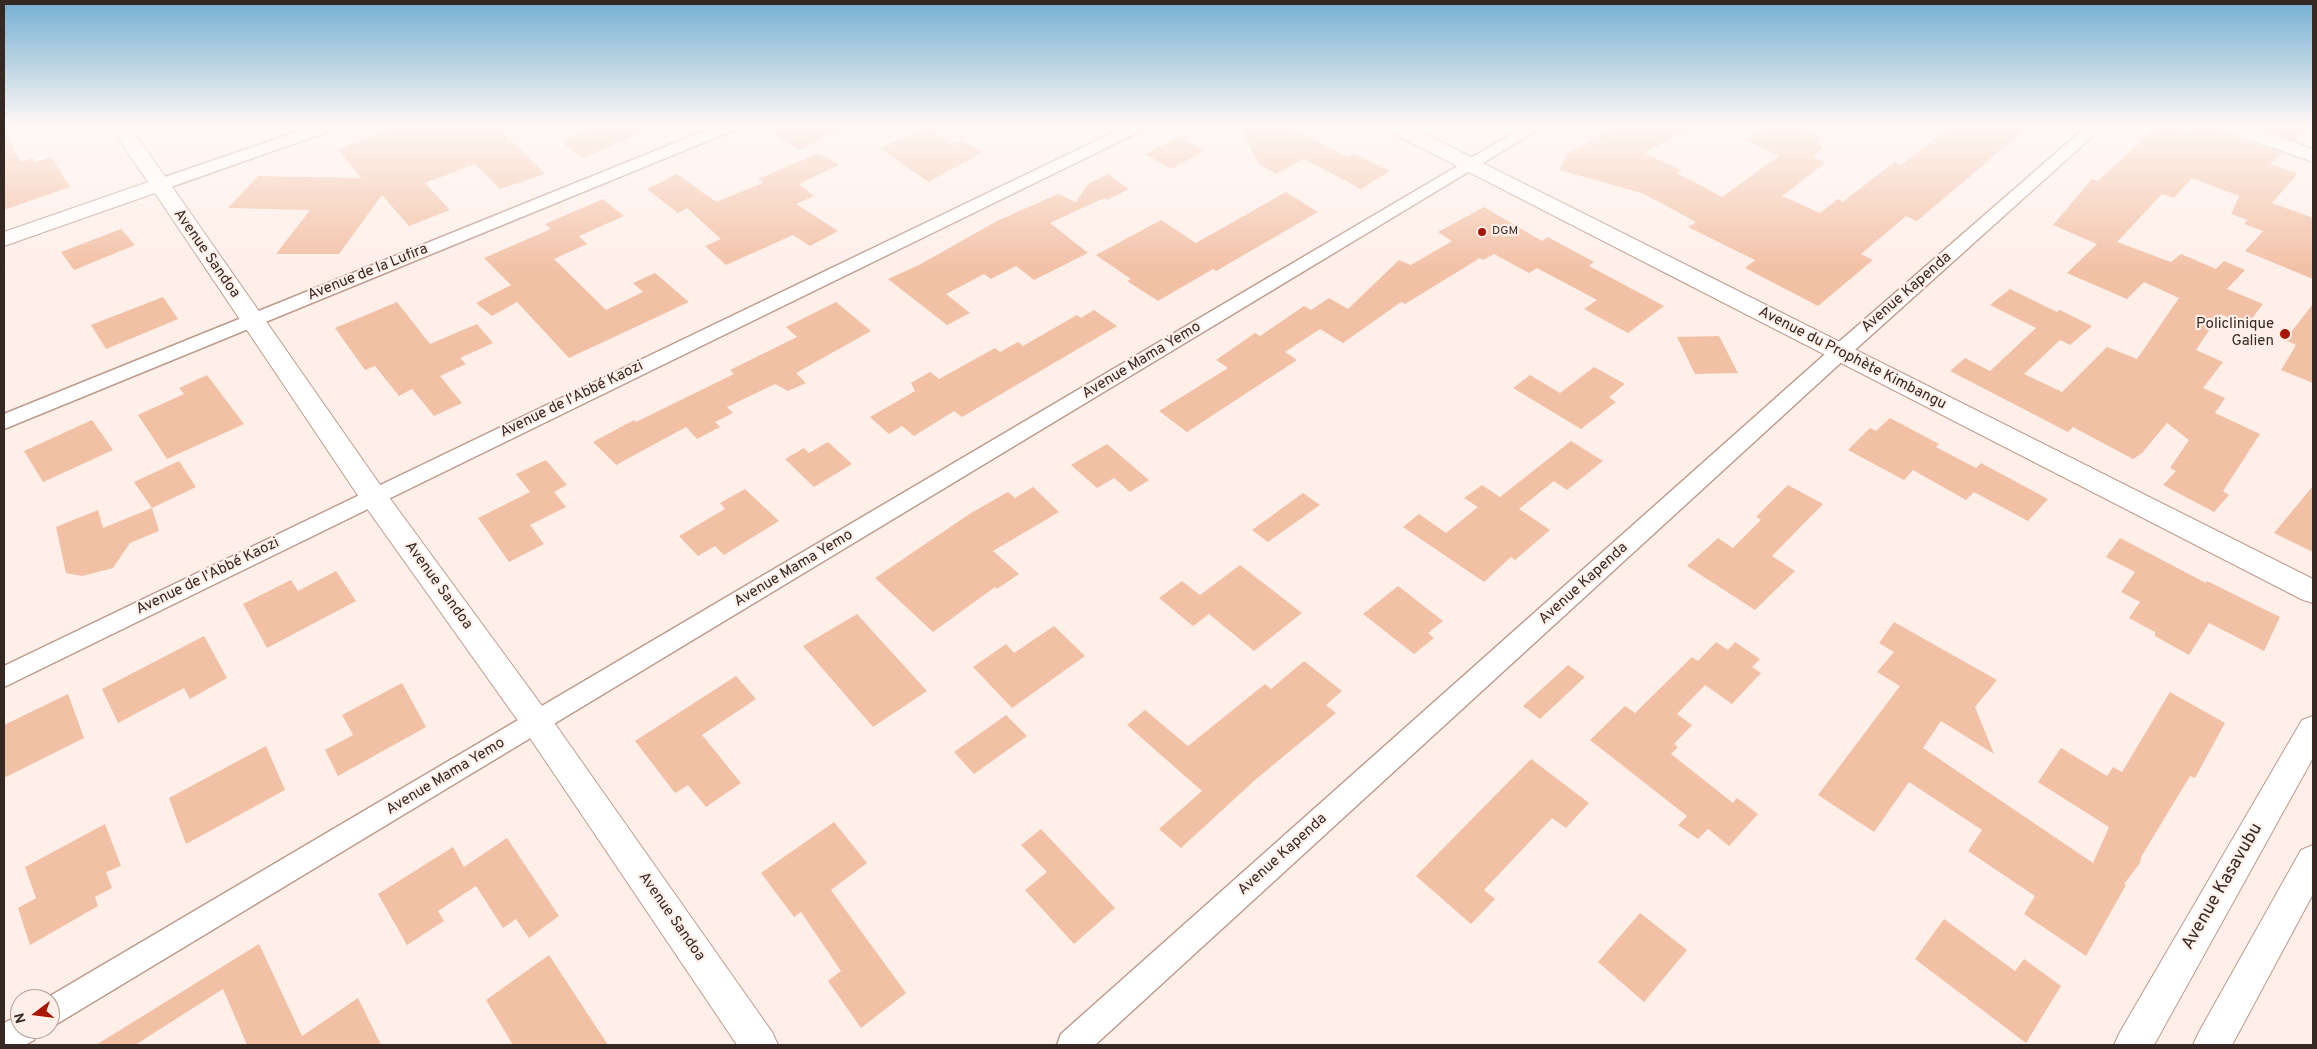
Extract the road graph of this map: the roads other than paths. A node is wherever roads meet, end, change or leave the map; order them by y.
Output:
1 (152, 174) edge
2 (191, 174) edge
3 (612, 174) edge
4 (1040, 174) edge
5 (1456, 174) edge
6 (1489, 174) edge
7 (2042, 174) edge
8 (159, 185) junction
9 (4, 239) edge
10 (252, 320) junction
11 (1840, 352) junction
12 (4, 422) edge
13 (373, 496) junction
14 (2313, 592) edge
15 (4, 677) edge
16 (537, 723) junction
17 (2313, 729) edge
18 (2313, 860) edge
19 (60, 1007) edge
20 (759, 1045) edge
21 (1072, 1045) edge
22 (2133, 1045) edge
23 (2212, 1045) edge

1 - 8 street, Avenue Sandoa
2 - 8 street
3 - 10 street, Avenue de la Lufira
4 - 13 street, Avenue de l'Abbé Kaozi
5 - 16 street, Avenue Mama Yemo
6 - 11 street, Avenue du Prophète Kimbangu
7 - 11 street, Avenue Kapenda
8 - 9 street
8 - 10 street, Avenue Sandoa
10 - 12 street, Avenue de la Lufira
10 - 13 street, Avenue Sandoa
11 - 14 street, Avenue du Prophète Kimbangu
11 - 21 street, Avenue Kapenda
13 - 15 street, Avenue de l'Abbé Kaozi
13 - 16 street, Avenue Sandoa
16 - 19 street, Avenue Mama Yemo
16 - 20 street, Avenue Sandoa
17 - 22 street, Avenue Kasavubu
18 - 23 street

